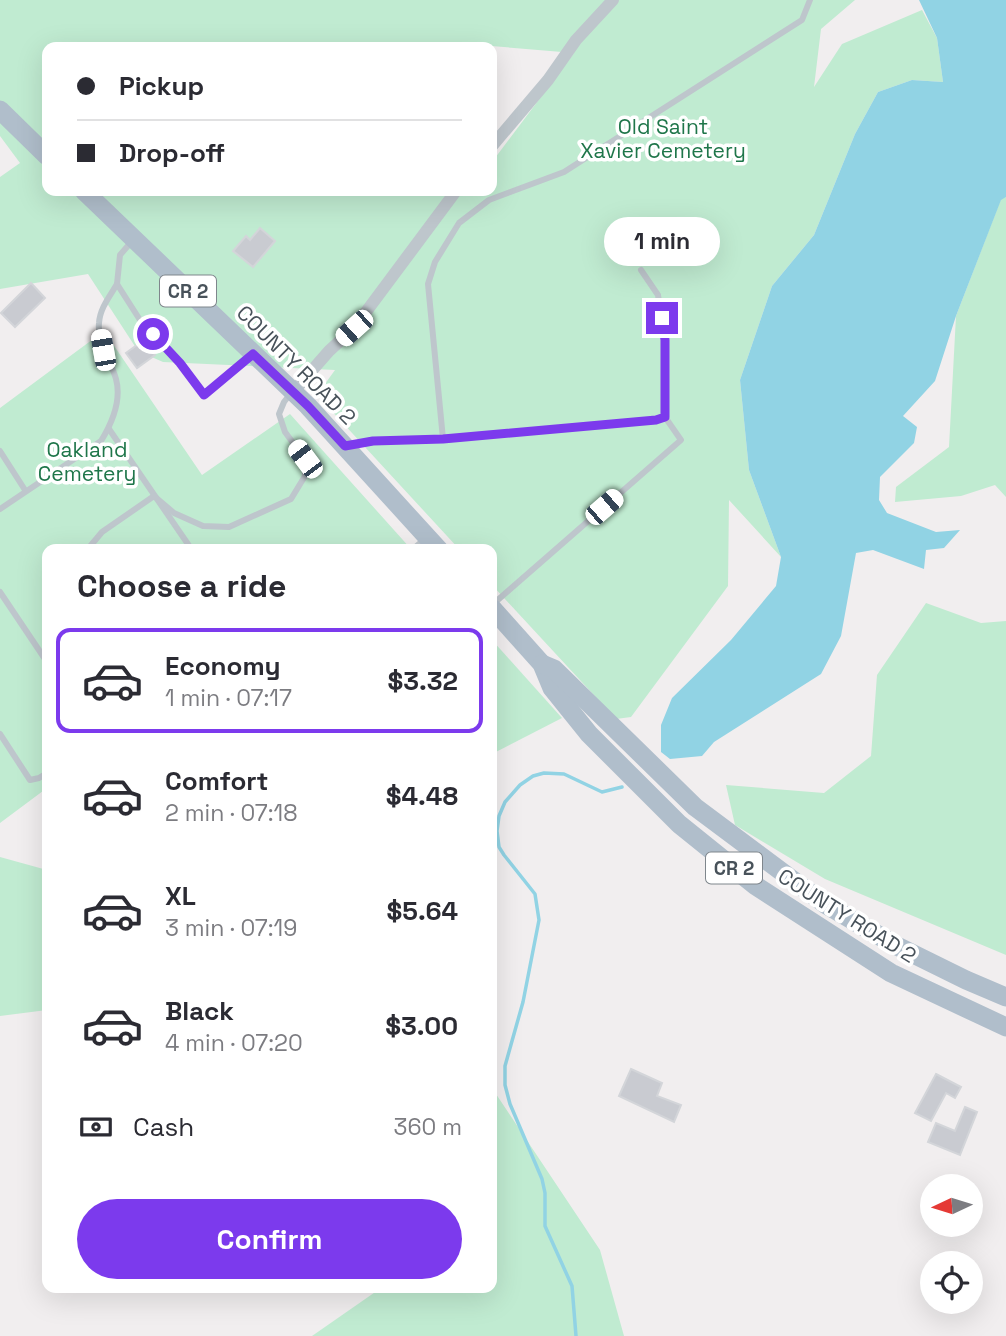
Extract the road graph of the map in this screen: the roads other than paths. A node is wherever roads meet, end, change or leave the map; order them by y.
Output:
1 (613, 0) edge
2 (810, 0) edge
3 (0, 110) edge
4 (497, 140) edge
5 (42, 151) edge
6 (89, 196) edge
7 (452, 196) edge
8 (134, 239) junction
9 (641, 270) dead end
10 (117, 284) junction
11 (253, 354) junction
12 (293, 392) junction
13 (665, 417) junction
14 (109, 429) junction
15 (443, 439) junction
16 (345, 446) junction
17 (0, 451) edge
18 (25, 491) junction
19 (154, 496) junction
20 (0, 509) edge
21 (92, 544) edge
22 (188, 544) edge
23 (425, 544) edge
24 (0, 593) edge
25 (3, 602) edge
26 (497, 602) edge
27 (497, 612) edge
28 (42, 655) edge
29 (542, 664) junction
30 (0, 734) edge
31 (42, 776) edge
32 (1006, 997) edge
33 (1006, 1027) edge

1 - 4 street
2 - 15 lane
3 - 5 main road
6 - 8 main road, COUNTY ROAD 2 / CR 2
7 - 12 street
8 - 10 lane
8 - 11 main road, COUNTY ROAD 2 / CR 2
9 - 13 lane
10 - 11 lane
10 - 14 lane
11 - 12 main road, COUNTY ROAD 2 / CR 2
12 - 16 main road, COUNTY ROAD 2 / CR 2
12 - 19 lane
13 - 15 lane
13 - 26 lane
14 - 18 lane
14 - 19 lane
15 - 16 lane
16 - 23 main road, COUNTY ROAD 2 / CR 2
17 - 18 lane
18 - 20 lane
19 - 21 lane
19 - 22 lane
24 - 25 lane
25 - 28 lane
27 - 29 main road, COUNTY ROAD 2 / CR 2
29 - 32 main road, COUNTY ROAD 2 / CR 2
29 - 33 main road, COUNTY ROAD 2 / CR 2
30 - 31 lane

